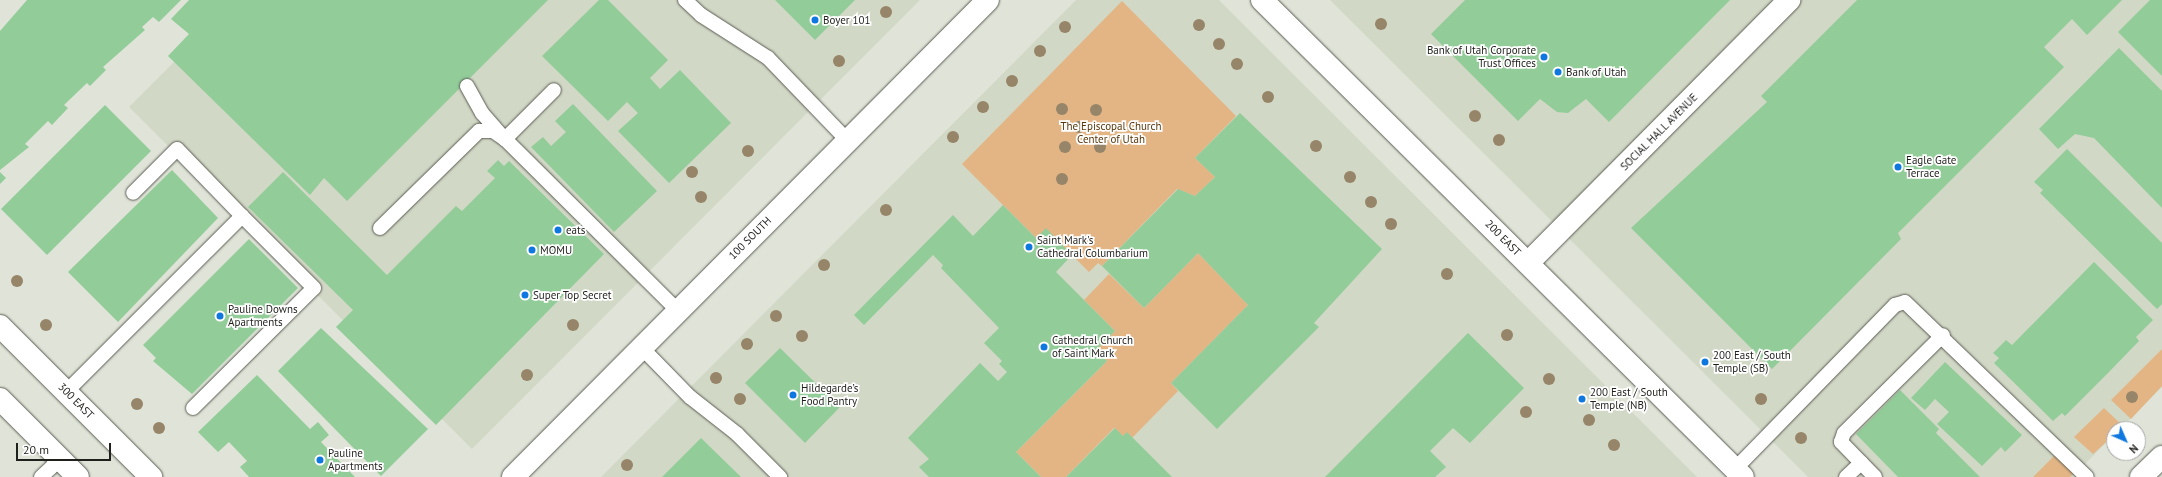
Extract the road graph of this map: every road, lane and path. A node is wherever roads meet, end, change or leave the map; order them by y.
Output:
1 (685, 0) edge
2 (988, 0) edge
3 (1262, 0) edge
4 (1790, 0) edge
5 (467, 86) dead end
6 (554, 90) dead end
7 (505, 139) junction
8 (847, 140) junction
9 (133, 193) dead end
10 (242, 216) junction
11 (380, 228) dead end
12 (1528, 263) junction
13 (678, 310) junction
14 (0, 326) edge
15 (1943, 335) junction
16 (642, 348) junction
17 (66, 392) junction
18 (0, 399) edge
19 (193, 408) dead end
20 (2162, 457) edge
21 (60, 459) junction
22 (1861, 463) junction
23 (1739, 473) edge
24 (41, 477) edge
25 (78, 477) edge
26 (151, 477) edge
27 (513, 477) edge
28 (780, 477) edge
29 (1846, 477) edge
30 (1875, 477) edge
31 (2088, 477) edge
32 (2141, 477) edge

1 - 8 lane
2 - 8 street, 100 SOUTH
3 - 12 street, 200 EAST
4 - 12 street, SOCIAL HALL AVENUE
5 - 7 lane
6 - 7 lane
7 - 11 lane
7 - 13 lane
8 - 13 street, 100 SOUTH
9 - 10 lane
10 - 17 lane
10 - 19 lane
12 - 23 street, 200 EAST
13 - 16 street, 100 SOUTH
14 - 17 street, 300 EAST
15 - 22 lane
15 - 23 lane
15 - 31 lane
16 - 27 street, 100 SOUTH
16 - 28 lane
17 - 26 street, 300 EAST
18 - 21 street
20 - 32 street
21 - 24 lane
21 - 25 street
22 - 29 lane
22 - 30 lane

